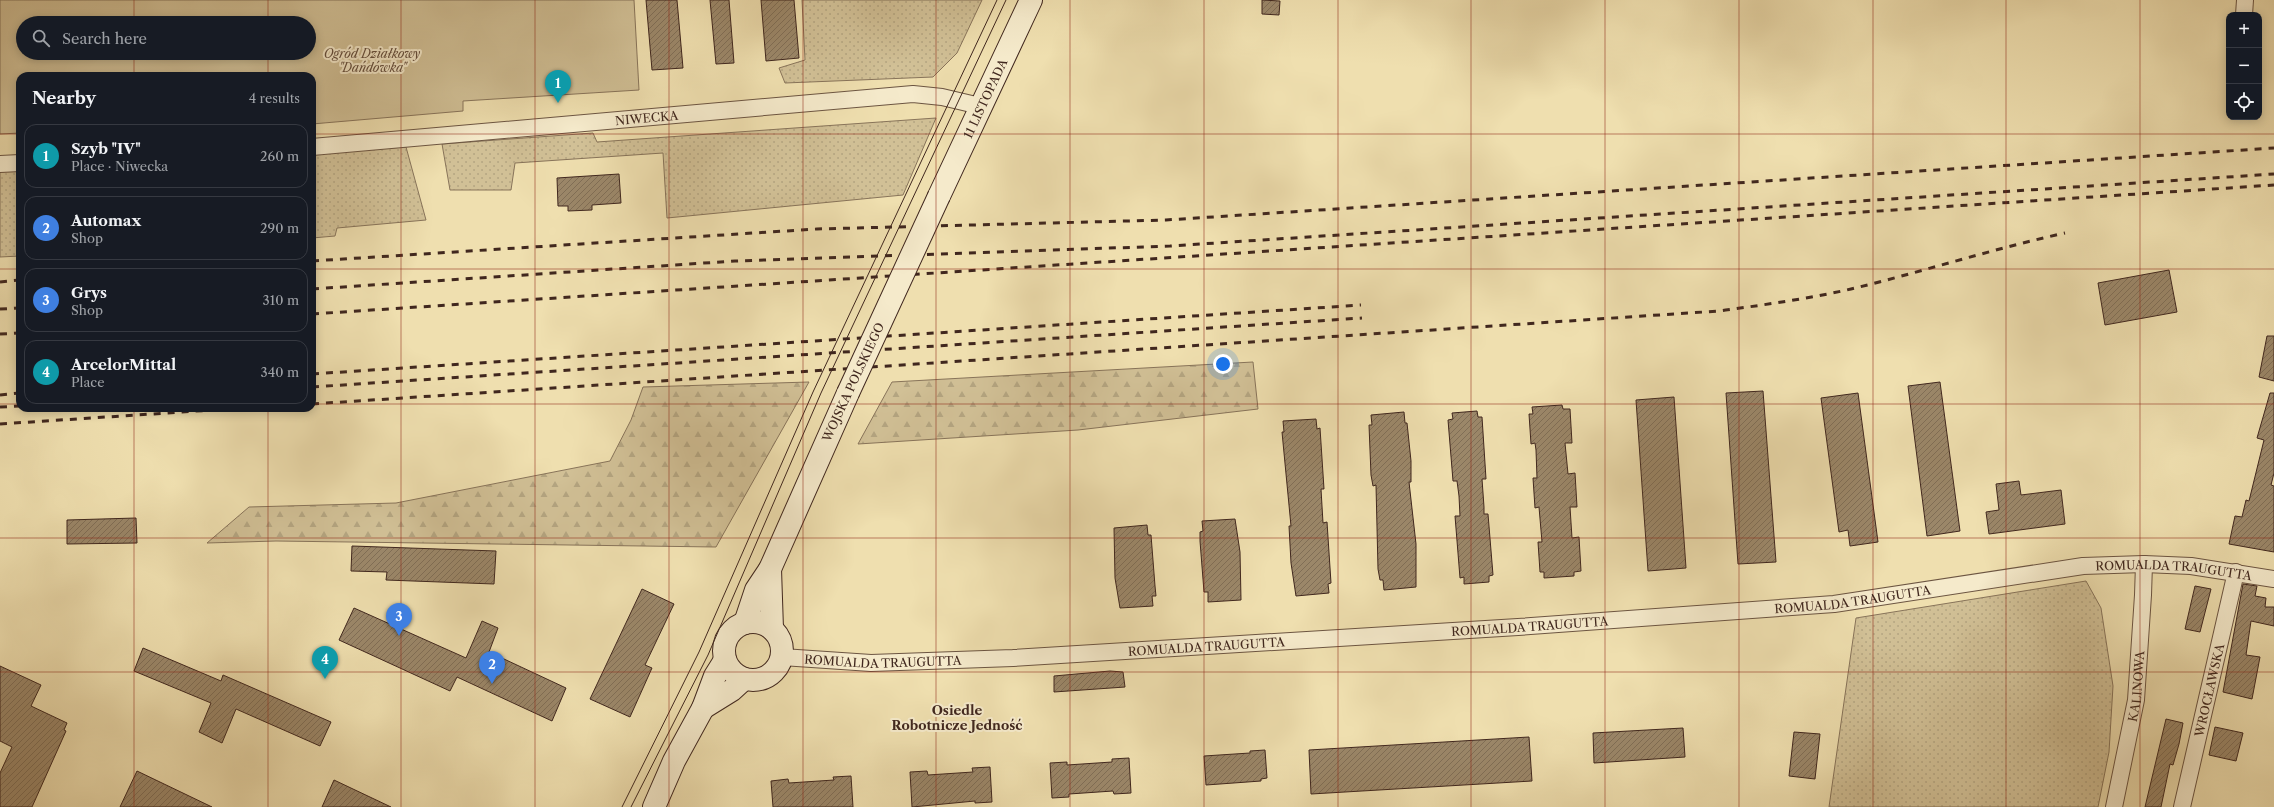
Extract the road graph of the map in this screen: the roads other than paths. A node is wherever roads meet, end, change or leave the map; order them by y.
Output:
1 (1031, 0) edge
2 (2245, 0) edge
3 (2244, 12) edge
4 (980, 106) junction
5 (316, 147) edge
6 (16, 163) edge
7 (0, 164) edge
8 (939, 196) joint
9 (2144, 564) junction
10 (770, 569) junction
11 (2236, 572) junction
12 (2274, 579) edge
13 (745, 623) junction
14 (772, 629) junction
15 (782, 657) junction
16 (725, 660) junction
17 (744, 679) junction
18 (703, 708) junction
19 (654, 807) edge
20 (2114, 807) edge
21 (2182, 807) edge

1 - 4 main road, 11 LISTOPADA
2 - 3 street
4 - 5 street, NIWECKA
4 - 8 main road, 11 LISTOPADA
6 - 7 street
8 - 10 main road, WOJSKA POLSKIEGO, bridge
9 - 11 street, ROMUALDA TRAUGUTTA
9 - 15 street, ROMUALDA TRAUGUTTA
9 - 20 street, KALINOWA
10 - 13 main road, WOJSKA POLSKIEGO
10 - 14 main road, WOJSKA POLSKIEGO
11 - 12 street, ROMUALDA TRAUGUTTA
11 - 21 street, WROCŁAWSKA
13 - 14 main road
13 - 16 main road
14 - 15 main road
15 - 17 main road
16 - 17 main road
16 - 18 main road
17 - 18 main road
18 - 19 main road

